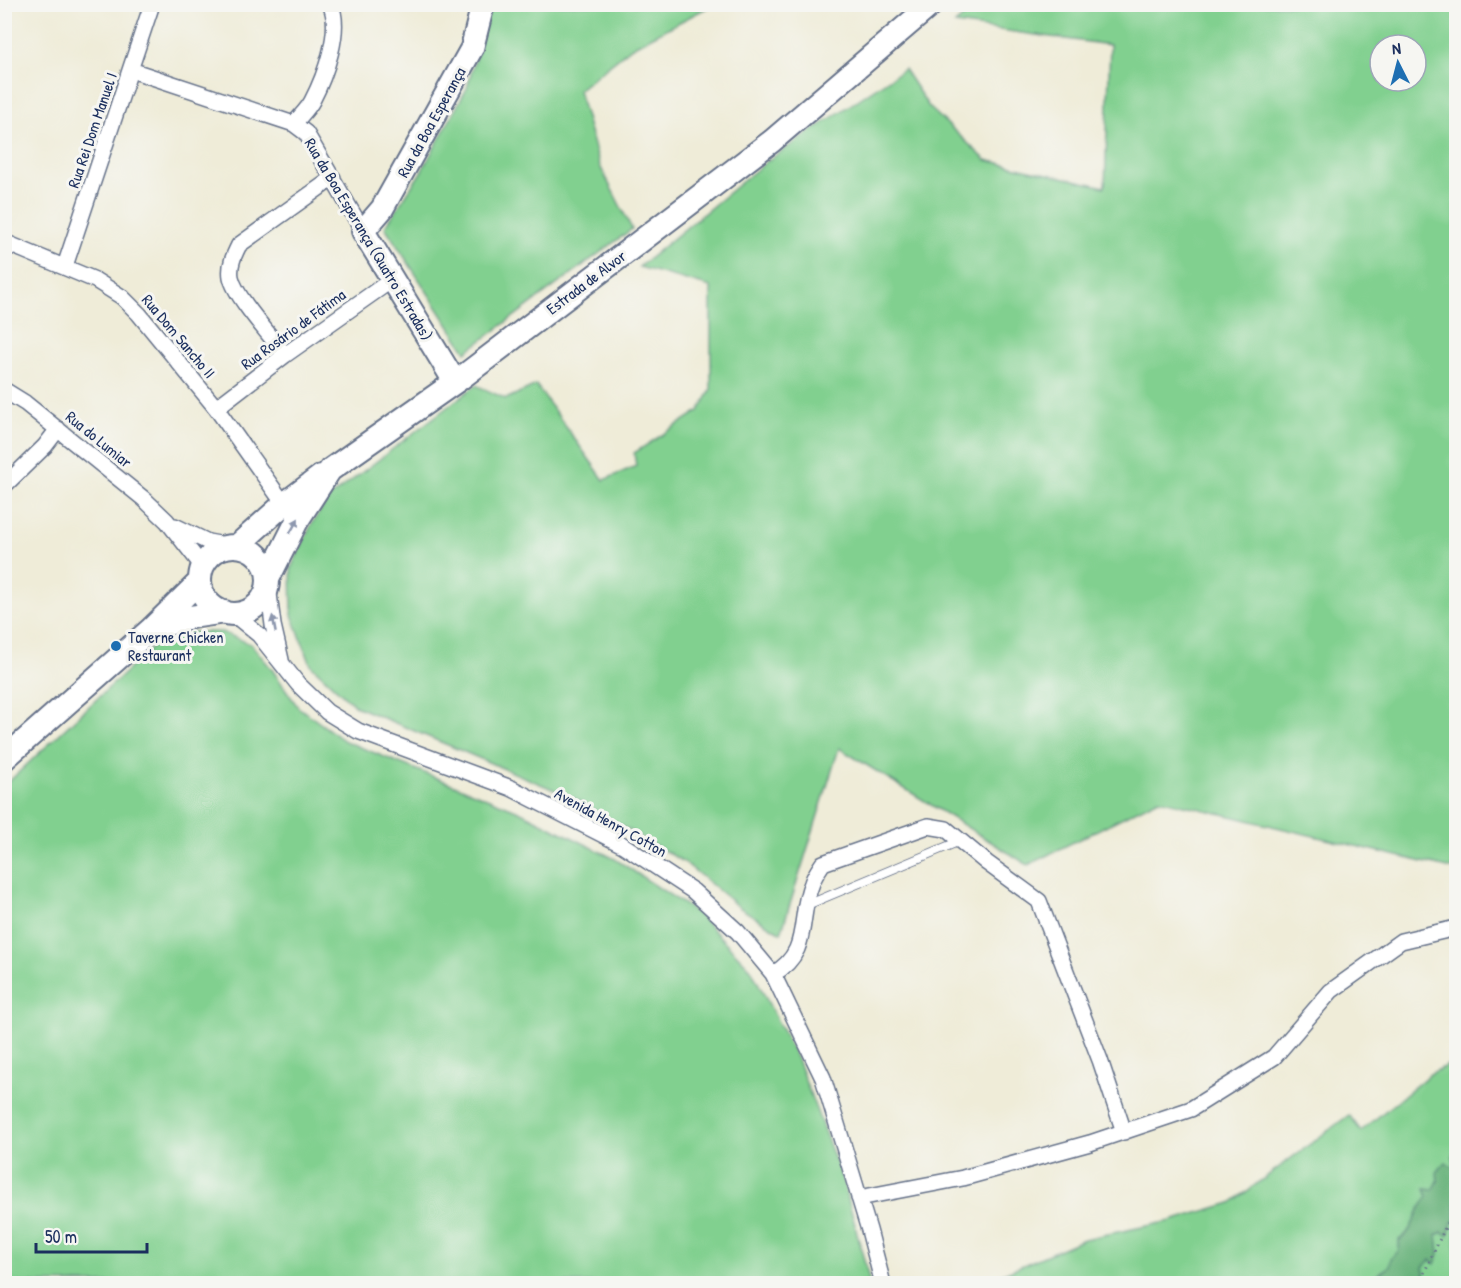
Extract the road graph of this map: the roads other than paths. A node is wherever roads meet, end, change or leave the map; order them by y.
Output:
1 (152, 4) edge
2 (330, 4) edge
3 (483, 4) edge
4 (932, 4) edge
5 (131, 70) junction
6 (294, 124) junction
7 (333, 178) junction
8 (363, 231) junction
9 (4, 242) edge
10 (65, 266) junction
11 (393, 279) junction
12 (285, 355) junction
13 (455, 382) junction
14 (4, 390) edge
15 (216, 408) junction
16 (58, 429) junction
17 (330, 470) junction
18 (4, 486) edge
19 (284, 504) junction
20 (167, 521) junction
21 (233, 546) junction
22 (202, 574) junction
23 (268, 582) junction
24 (228, 613) junction
25 (150, 630) junction
26 (282, 663) junction
27 (4, 759) edge
28 (960, 841) junction
29 (807, 905) junction
30 (1456, 928) edge
31 (773, 974) junction
32 (1124, 1132) junction
33 (860, 1198) junction
34 (883, 1284) edge

1 - 5 street, Rua Rei Dom Manuel I
2 - 6 street
3 - 8 street, Rua da Boa Esperança
4 - 13 street, Estrada de Alvor
5 - 6 street, Rua da Boa Esperança (Quatro Estradas)
5 - 10 street, Rua Rei Dom Manuel I
6 - 7 street, Rua da Boa Esperança (Quatro Estradas)
7 - 8 street, Rua da Boa Esperança (Quatro Estradas)
7 - 12 street
8 - 11 street, Rua da Boa Esperança (Quatro Estradas)
9 - 10 street, Rua Dom Sancho II
10 - 15 street, Rua Dom Sancho II
11 - 12 street, Rua Rosário de Fátima
11 - 13 street, Rua da Boa Esperança (Quatro Estradas)
12 - 15 street, Rua Rosário de Fátima
13 - 17 street, Estrada de Alvor
14 - 16 street, Rua do Lumiar
15 - 19 street, Rua Dom Sancho II
16 - 18 street
16 - 20 street, Rua do Lumiar
17 - 19 street, Estrada de Alvor
23 -> 17 street, Estrada de Alvor
19 - 21 street, Estrada de Alvor
20 - 21 street
20 - 22 street
21 - 22 street, Estrada de Alvor
21 - 23 street
22 - 24 street
22 - 25 street, Estrada de Alvor
23 - 24 street, Estrada de Alvor
26 -> 23 street
24 - 25 street, Estrada de Alvor
24 - 26 street, Avenida Henry Cotton
25 - 27 street, Estrada de Alvor
26 - 31 street, Avenida Henry Cotton
28 - 29 lane
28 - 29 street
28 - 32 street
29 - 31 street
30 - 32 street
31 - 33 street, Avenida Henry Cotton
32 - 33 street
33 - 34 street, Avenida Henry Cotton

